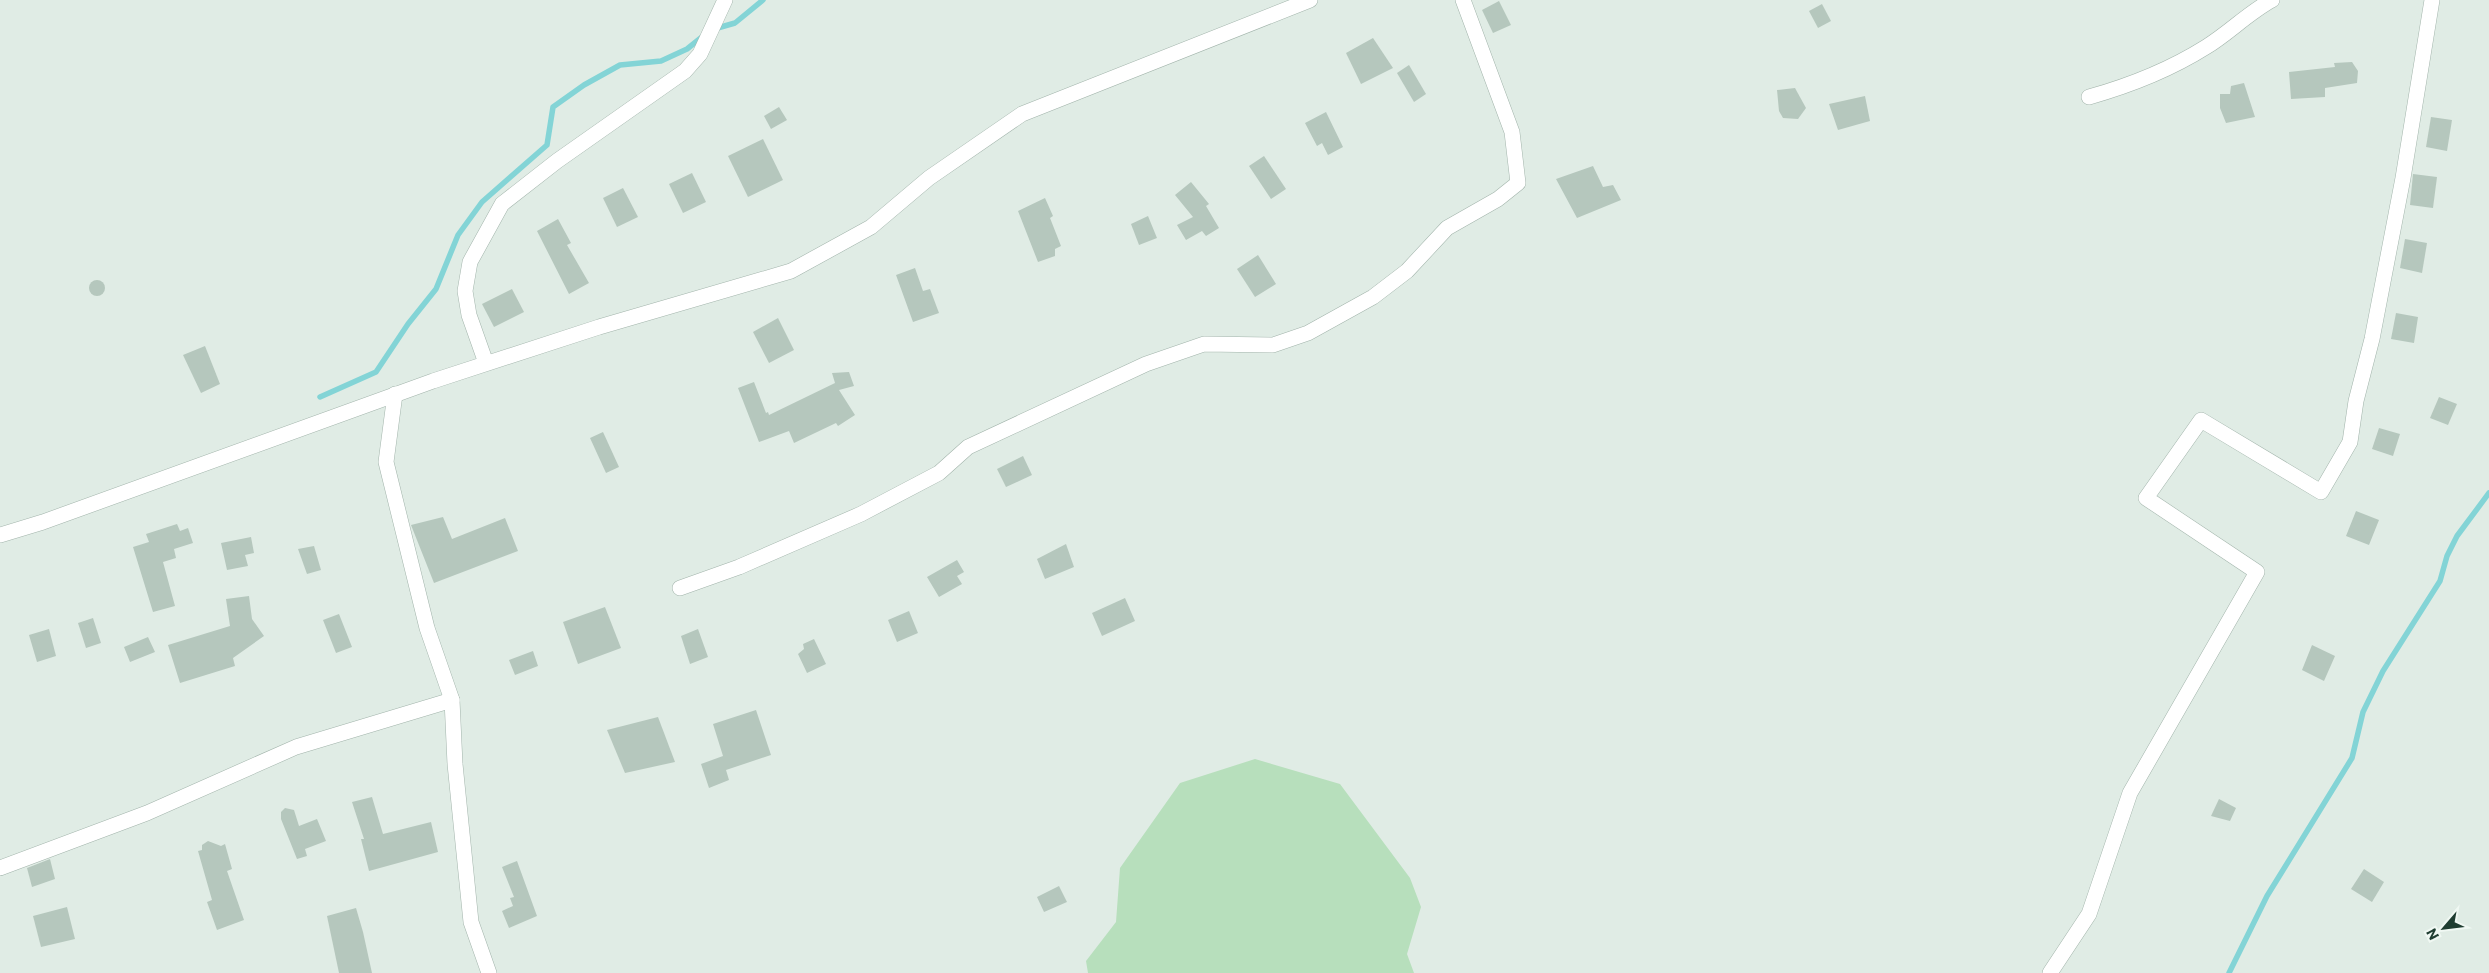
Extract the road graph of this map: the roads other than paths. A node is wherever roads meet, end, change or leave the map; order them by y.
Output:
1 (725, 0) edge
2 (1310, 0) edge
3 (1463, 0) edge
4 (2272, 0) edge
5 (2432, 0) edge
6 (2089, 97) dead end
7 (486, 364) junction
8 (395, 394) junction
9 (0, 535) edge
10 (680, 588) dead end
11 (452, 700) junction
12 (0, 868) edge
13 (489, 973) edge
14 (2050, 973) edge

1 - 7 street
2 - 7 street
3 - 10 street
4 - 6 street
5 - 14 street
7 - 8 street
8 - 9 street
8 - 11 street
11 - 12 street
11 - 13 street

